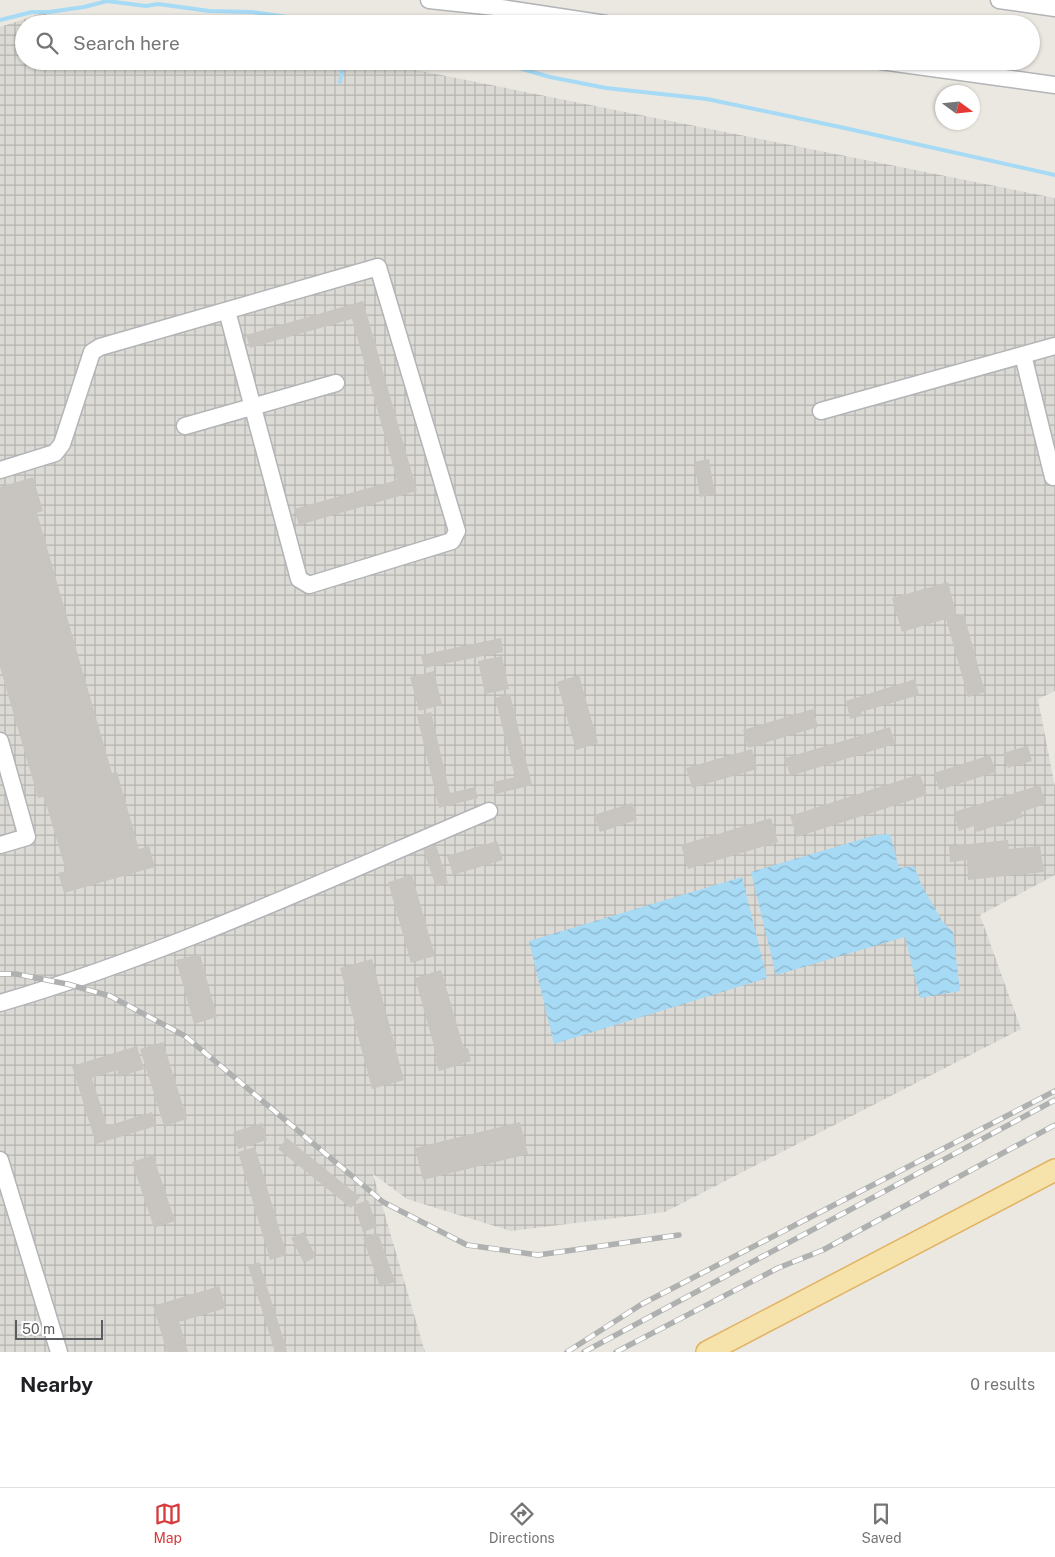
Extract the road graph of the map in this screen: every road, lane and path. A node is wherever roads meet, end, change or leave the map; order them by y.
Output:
1 (429, 0) edge
2 (999, 0) edge
3 (1055, 8) edge
4 (547, 15) edge
5 (946, 70) edge
6 (1055, 85) edge
7 (227, 310) junction
8 (1055, 346) edge
9 (1023, 355) junction
10 (336, 383) dead end
11 (253, 407) junction
12 (820, 411) dead end
13 (185, 426) dead end
14 (0, 470) edge
15 (1053, 477) dead end
16 (0, 741) edge
17 (489, 811) dead end
18 (0, 845) edge
19 (0, 1003) edge
20 (0, 1160) edge
21 (1055, 1170) edge
22 (59, 1352) edge
23 (707, 1352) edge

1 - 4 street
2 - 3 street
5 - 6 street
7 - 11 street
7 - 11 street
7 - 14 street
8 - 9 street
9 - 12 street
9 - 15 street
10 - 11 street
11 - 13 street
16 - 18 street
17 - 19 street
20 - 22 street
21 - 23 main road

